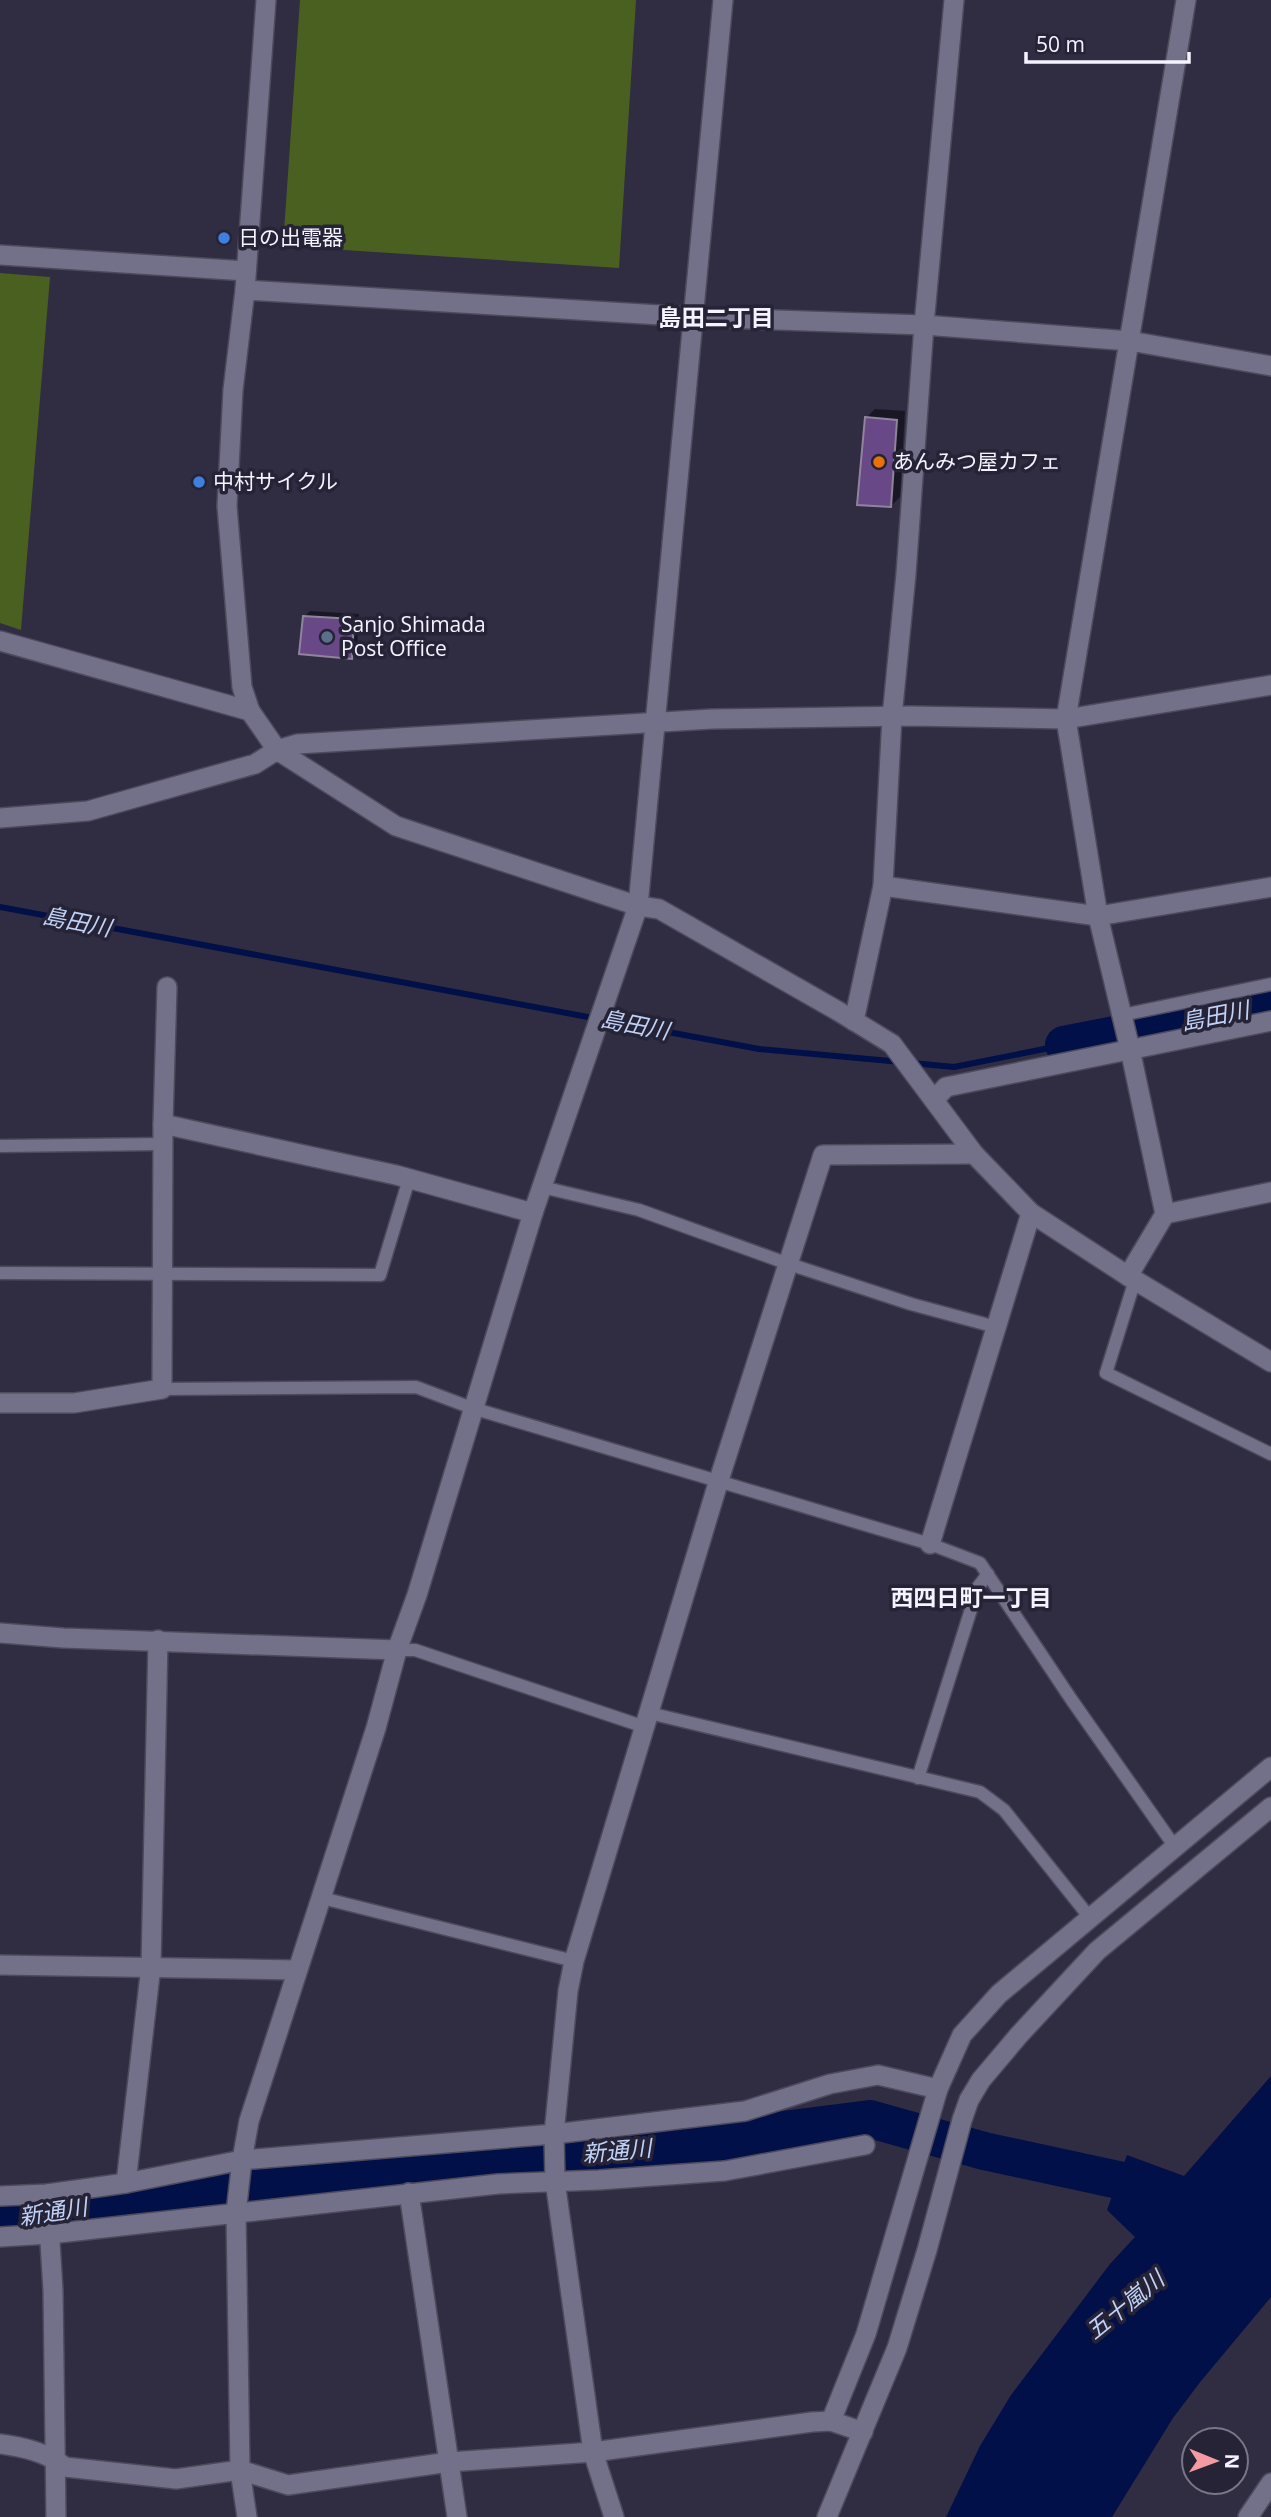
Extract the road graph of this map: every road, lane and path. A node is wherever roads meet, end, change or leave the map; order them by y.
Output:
1 (266, 0) edge
2 (723, 0) edge
3 (954, 0) edge
4 (1186, 0) edge
5 (0, 256) edge
6 (246, 280) junction
7 (693, 317) junction
8 (924, 325) junction
9 (1130, 341) junction
10 (1271, 366) edge
11 (0, 641) edge
12 (1271, 685) edge
13 (250, 711) junction
14 (892, 717) junction
15 (1066, 719) junction
16 (656, 721) junction
17 (277, 750) junction
18 (0, 818) edge
19 (883, 886) junction
20 (1271, 887) edge
21 (638, 906) junction
22 (1098, 916) junction
23 (1271, 984) edge
24 (167, 987) dead end
25 (1122, 1015) junction
26 (854, 1021) junction
27 (1271, 1021) edge
28 (1130, 1049) junction
29 (934, 1100) junction
30 (163, 1124) junction
31 (163, 1144) junction
32 (0, 1146) edge
33 (974, 1154) junction
34 (409, 1179) junction
35 (542, 1187) junction
36 (1271, 1192) edge
37 (533, 1213) junction
38 (1031, 1213) junction
39 (1165, 1214) junction
40 (786, 1264) junction
41 (163, 1272) junction
42 (0, 1273) edge
43 (1132, 1278) junction
44 (996, 1327) junction
45 (1271, 1363) edge
46 (162, 1389) junction
47 (0, 1403) edge
48 (472, 1408) junction
49 (1271, 1454) edge
50 (718, 1483) junction
51 (930, 1545) junction
52 (988, 1574) junction
53 (0, 1633) edge
54 (158, 1640) junction
55 (397, 1650) junction
56 (647, 1720) junction
57 (1271, 1767) edge
58 (918, 1778) junction
59 (1271, 1807) edge
60 (1175, 1847) junction
61 (322, 1898) junction
62 (1091, 1919) junction
63 (573, 1961) junction
64 (0, 1965) edge
65 (151, 1966) junction
66 (296, 1970) junction
67 (938, 2089) junction
68 (554, 2140) junction
69 (865, 2145) dead end
70 (242, 2160) junction
71 (555, 2177) junction
72 (126, 2183) junction
73 (47, 2193) junction
74 (409, 2193) junction
75 (0, 2196) edge
76 (236, 2213) junction
77 (50, 2234) junction
78 (0, 2237) edge
79 (831, 2421) junction
80 (863, 2432) junction
81 (0, 2444) edge
82 (593, 2452) junction
83 (55, 2459) junction
84 (449, 2462) junction
85 (240, 2470) junction
86 (1271, 2483) edge
87 (56, 2517) edge
88 (247, 2517) edge
89 (457, 2517) edge
90 (614, 2517) edge
91 (827, 2517) edge
92 (1248, 2517) edge

1 - 6 street
2 - 7 street
3 - 8 street
4 - 9 street
5 - 6 street
6 - 7 street
6 - 13 street
7 - 8 street
7 - 16 street
8 - 9 street
8 - 14 street
9 - 10 street
9 - 15 street
11 - 13 street
12 - 15 street
13 - 17 street
14 - 15 street
14 - 16 street
14 - 19 street
15 - 22 street
16 - 17 street
16 - 21 street
17 - 18 street
17 - 21 street
19 - 22 street
19 - 26 street
20 - 22 street
21 - 26 street
21 - 35 street
22 - 25 street
23 - 25 lane
24 - 30 street
25 - 28 street
26 - 29 street
27 - 28 street
28 - 29 street
28 - 39 street
29 - 33 street
30 - 31 street
30 - 34 street
31 - 32 lane
31 - 41 street
33 - 38 street
33 - 40 street
34 - 37 street
34 - 41 lane
35 - 37 street
35 - 40 lane
36 - 39 street
37 - 48 street
38 - 43 street
38 - 44 street
39 - 43 street
40 - 44 lane
40 - 50 street
41 - 42 lane
41 - 46 street
43 - 45 street
43 - 49 lane
44 - 51 street
46 - 47 street
46 - 48 lane
48 - 50 lane
48 - 55 street
50 - 51 lane
50 - 56 street
51 - 52 lane
52 - 58 lane
52 - 60 lane
53 - 54 street
54 - 55 street
54 - 65 street
55 - 56 lane
55 - 61 street
56 - 58 lane
56 - 63 street
57 - 60 street
58 - 62 lane
59 - 80 street
60 - 62 street
61 - 63 lane
61 - 66 street
62 - 67 street
63 - 68 street
64 - 65 street
65 - 66 street
65 - 72 street
66 - 70 street
67 - 68 street
67 - 79 street
68 - 70 street
68 - 71 street
69 - 71 street
70 - 72 street
70 - 76 street
71 - 74 street
71 - 82 street
72 - 73 street
73 - 75 street
73 - 77 street
74 - 76 street
74 - 84 street
76 - 77 street
76 - 85 street
77 - 78 street
77 - 83 street
79 - 80 street
79 - 82 street
80 - 91 street
81 - 83 street
82 - 84 street
82 - 90 street
83 - 85 street
83 - 87 street
84 - 85 street
84 - 89 street
85 - 88 street
86 - 92 street

